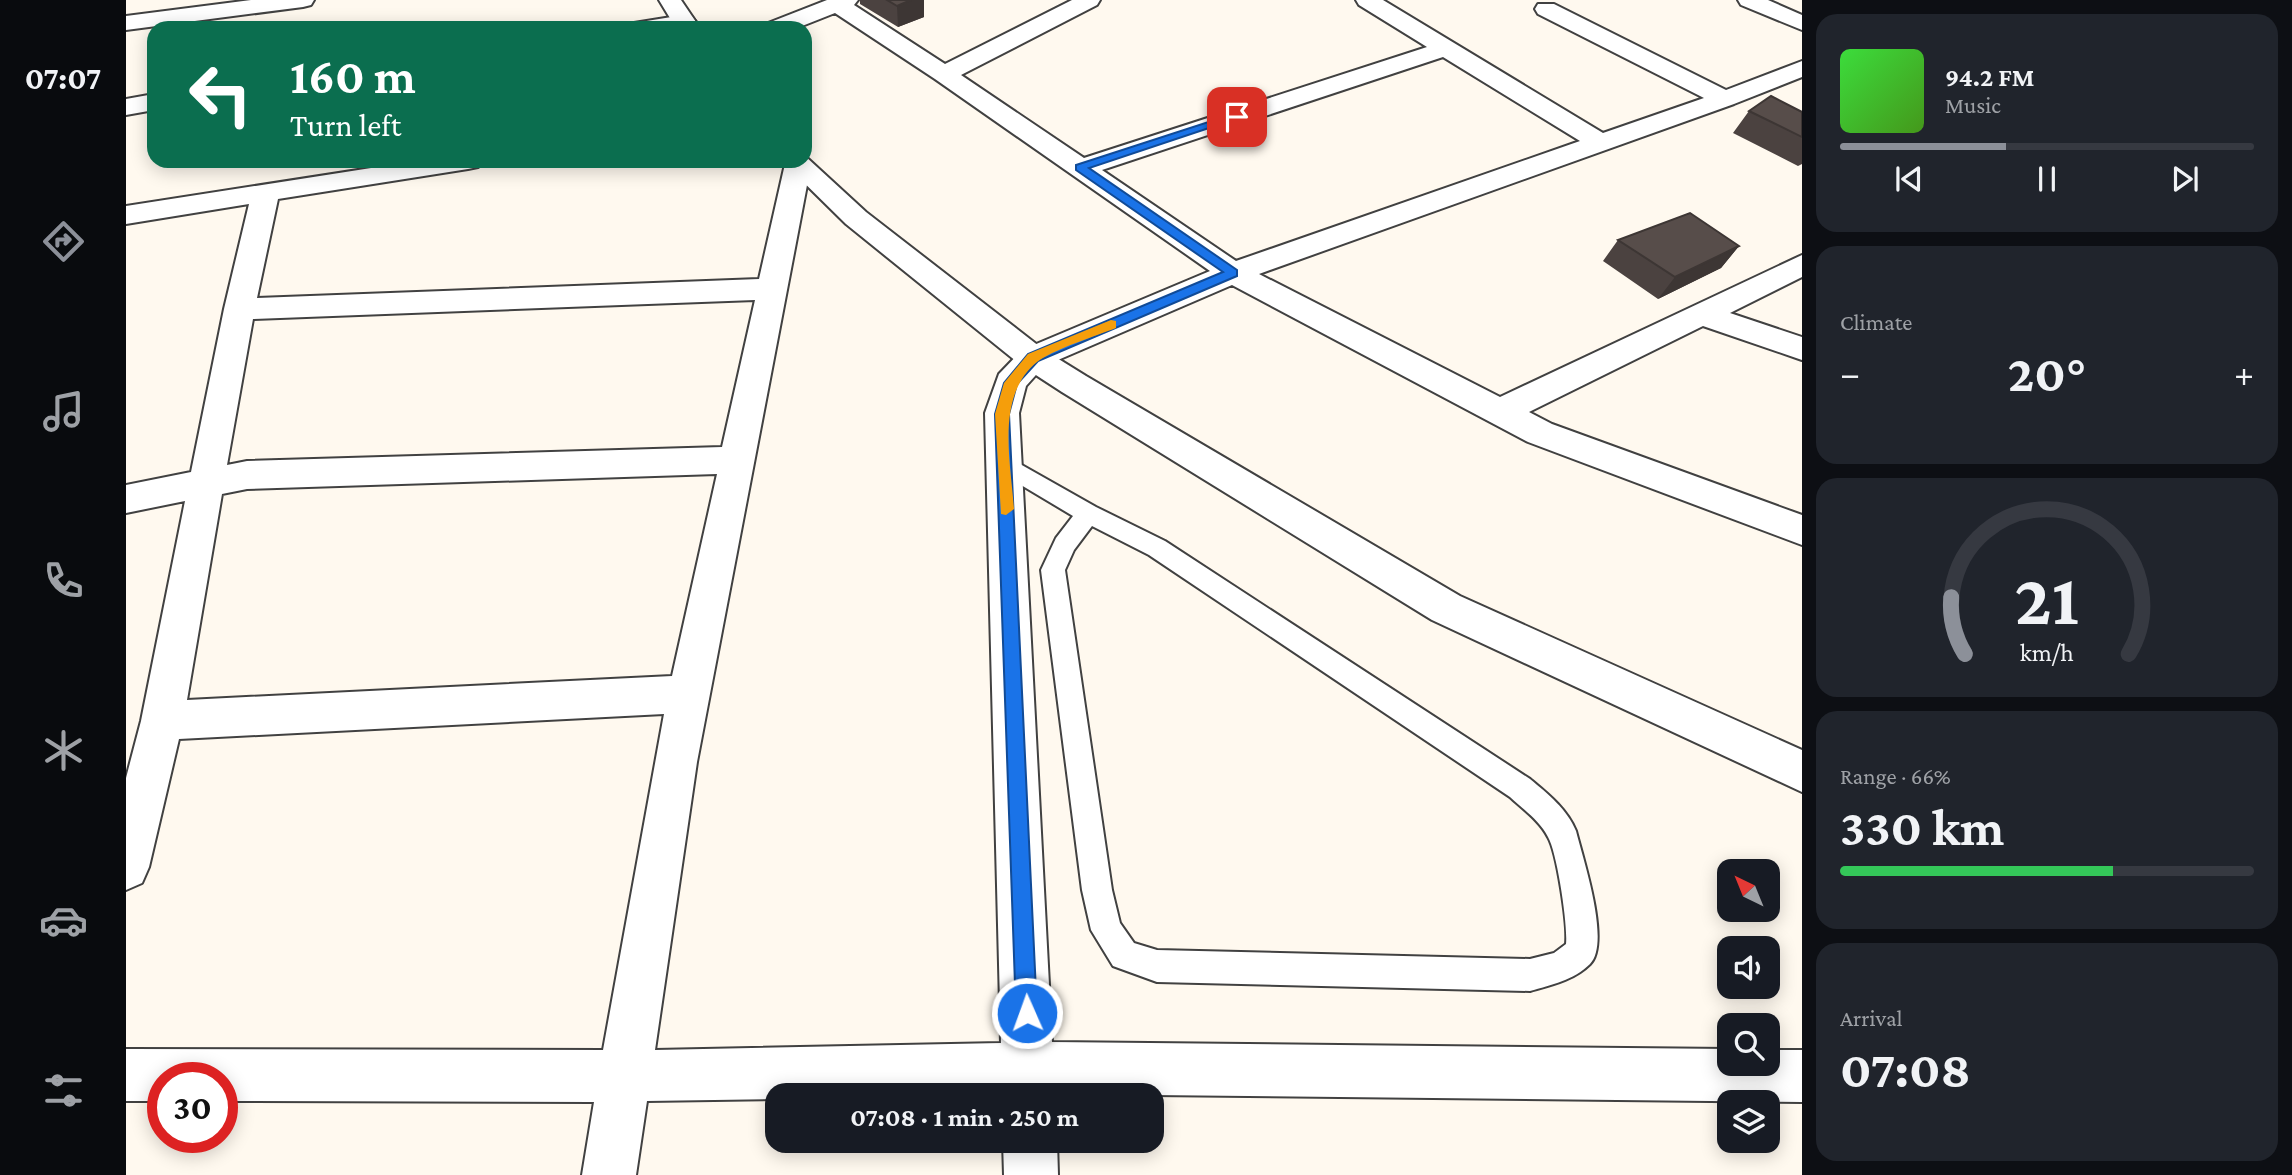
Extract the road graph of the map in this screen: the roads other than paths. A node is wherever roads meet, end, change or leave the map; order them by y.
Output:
1 (129, 0) edge
2 (303, 0) edge
3 (670, 0) edge
4 (1089, 0) edge
5 (1367, 0) edge
6 (1749, 0) edge
7 (842, 2) edge
8 (126, 5) edge
9 (1546, 9) dead end
10 (683, 21) edge
11 (794, 21) edge
12 (126, 23) edge
13 (1802, 23) edge
14 (1446, 48) junction
15 (1802, 68) edge
16 (944, 74) junction
17 (1725, 99) junction
18 (147, 103) edge
19 (126, 107) edge
20 (1601, 143) junction
21 (425, 168) edge
22 (796, 168) edge
23 (802, 168) edge
24 (1080, 168) junction
25 (265, 194) junction
26 (126, 215) edge
27 (1802, 265) edge
28 (1233, 273) junction
29 (773, 289) junction
30 (239, 310) junction
31 (1701, 314) junction
32 (1802, 349) edge
33 (1033, 358) junction
34 (1500, 411) junction
35 (738, 460) junction
36 (1004, 464) junction
37 (207, 481) junction
38 (126, 499) edge
39 (1088, 514) junction
40 (1802, 530) edge
41 (689, 695) junction
42 (162, 722) junction
43 (1802, 771) edge
44 (126, 867) edge
45 (126, 1075) edge
46 (625, 1076) junction
47 (1802, 1076) edge
48 (1029, 1082) edge
49 (1030, 1153) edge
50 (609, 1175) edge
51 (1031, 1175) edge

1 - 8 street
2 - 12 street
3 - 10 street
4 - 16 street
5 - 14 street
6 - 13 street
7 - 11 street
7 - 16 street
9 - 17 street
14 - 20 street
14 - 24 street
15 - 17 street
16 - 24 street
17 - 20 street
18 - 19 street
20 - 28 street
21 - 25 street
22 - 29 street
23 - 33 street
24 - 28 street
25 - 26 street
25 - 30 street
27 - 31 street
28 - 33 street
28 - 34 street
29 - 30 street
29 - 35 street
30 - 37 street
31 - 32 street
31 - 34 street
33 - 36 street
33 - 43 street
34 - 40 street
35 - 37 street
35 - 41 street
36 - 39 lane
36 - 48 street
37 - 38 street
37 - 42 street
39 - 39 lane
41 - 42 street
41 - 46 street
42 - 44 street
45 - 46 street
46 - 48 street
46 - 50 street
47 - 48 street
49 - 51 street

